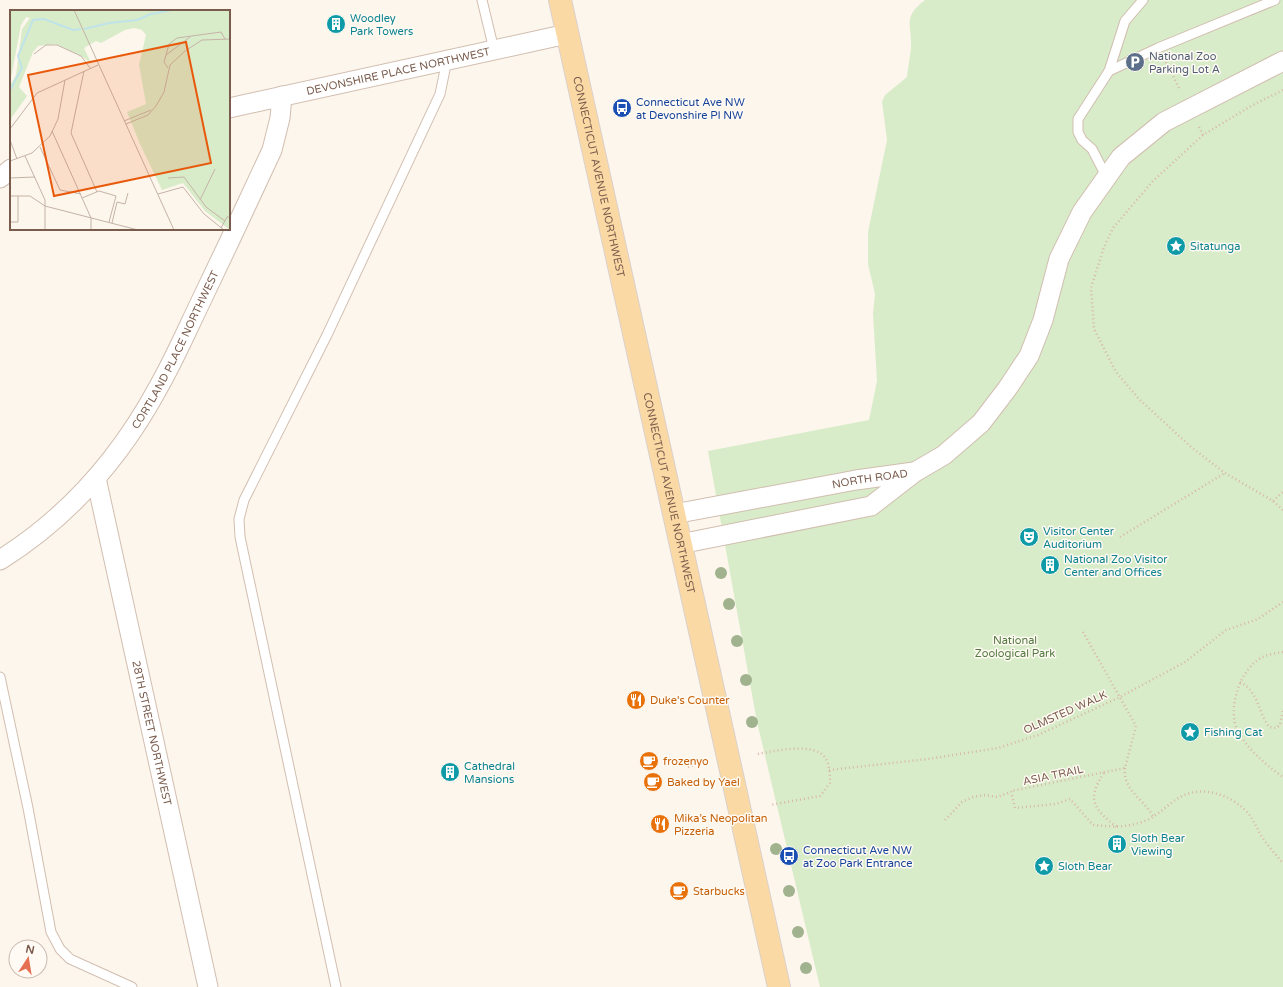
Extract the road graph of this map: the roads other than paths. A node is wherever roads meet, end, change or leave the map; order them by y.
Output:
1 (482, 0) edge
2 (560, 0) edge
3 (1143, 0) edge
4 (1275, 0) edge
5 (567, 34) junction
6 (494, 50) junction
7 (447, 60) junction
8 (1283, 61) edge
9 (1109, 71) junction
10 (282, 96) junction
11 (230, 108) edge
12 (10, 170) edge
13 (1106, 176) junction
14 (0, 178) edge
15 (915, 472) junction
16 (96, 478) junction
17 (674, 514) junction
18 (680, 544) junction
19 (0, 560) edge
20 (0, 676) edge
21 (132, 987) edge
22 (208, 987) edge
23 (336, 987) edge
24 (778, 987) edge

1 - 6 lane
2 - 5 main road, CONNECTICUT AVENUE NORTHWEST
3 - 9 lane
4 - 9 lane
5 - 6 street, DEVONSHIRE PLACE NORTHWEST
5 - 17 main road, CONNECTICUT AVENUE NORTHWEST
6 - 7 street, DEVONSHIRE PLACE NORTHWEST
7 - 10 street, DEVONSHIRE PLACE NORTHWEST
7 - 23 lane
8 - 13 street
9 - 13 lane
10 - 11 street, DEVONSHIRE PLACE NORTHWEST
10 - 16 street, CORTLAND PLACE NORTHWEST
12 - 14 street
13 - 15 street
15 - 17 street, NORTH ROAD
15 - 18 street, NORTH ROAD
16 - 19 street, CORTLAND PLACE NORTHWEST
16 - 22 street, 28TH STREET NORTHWEST
17 - 18 main road, CONNECTICUT AVENUE NORTHWEST
18 - 24 main road, CONNECTICUT AVENUE NORTHWEST
20 - 21 lane

